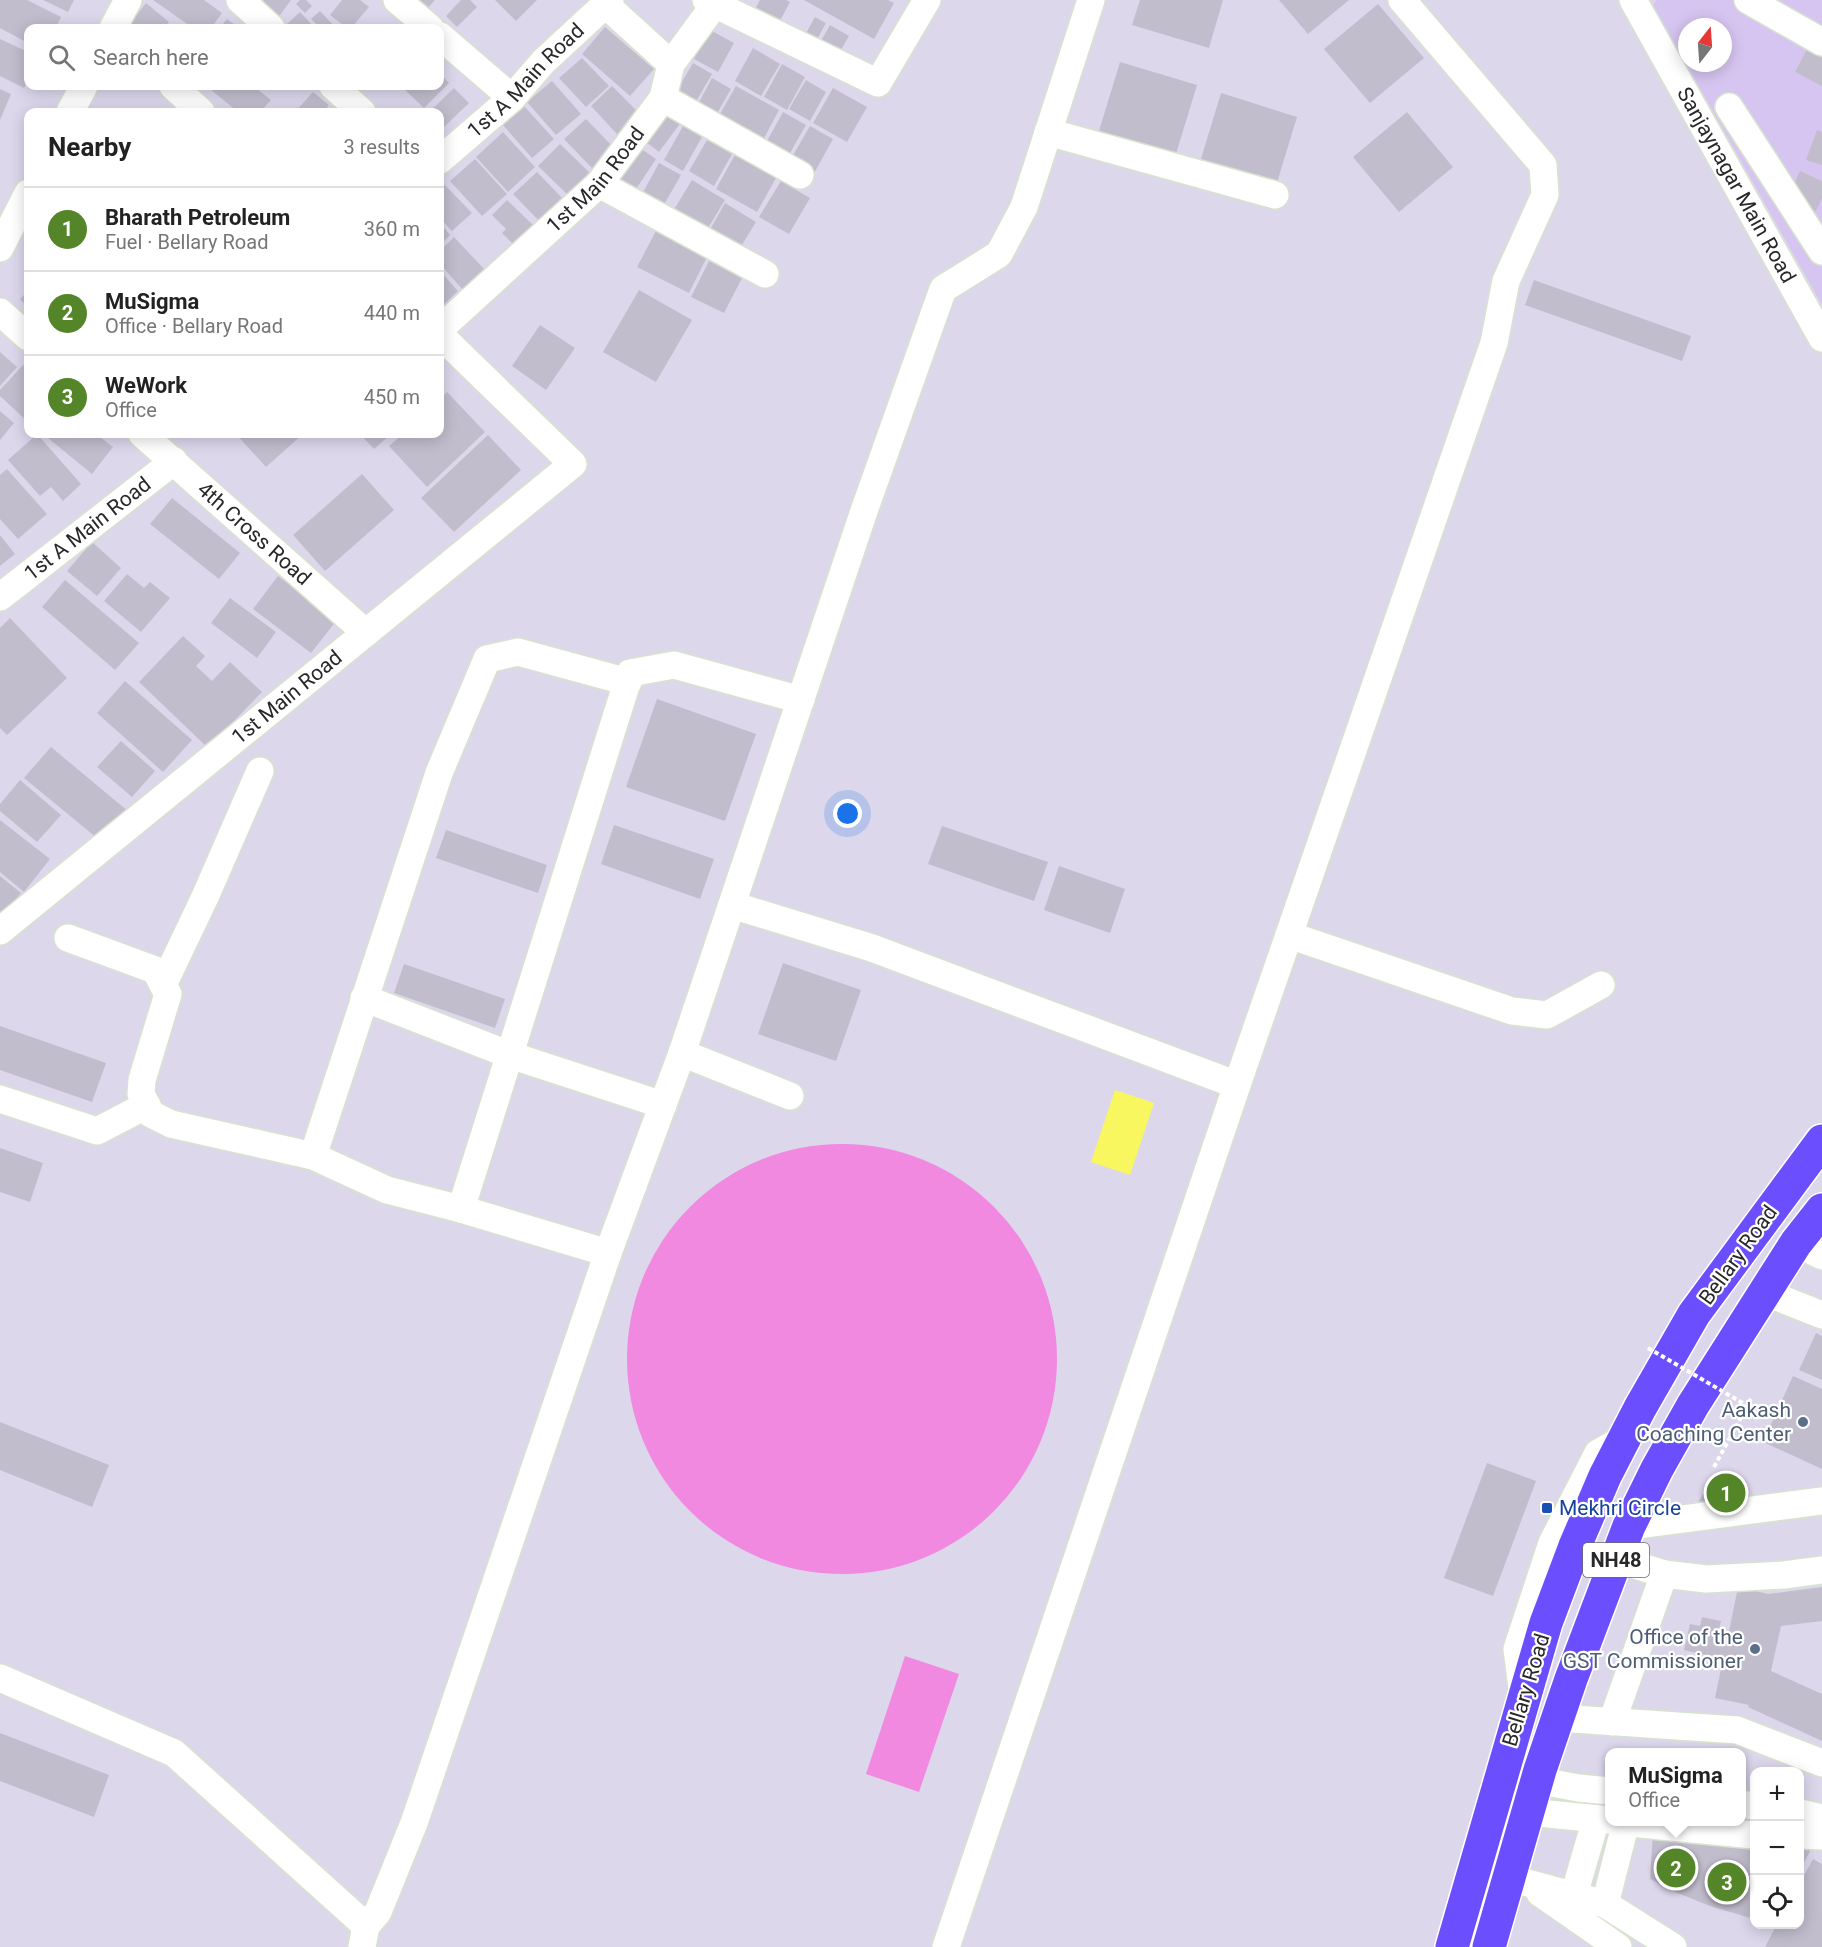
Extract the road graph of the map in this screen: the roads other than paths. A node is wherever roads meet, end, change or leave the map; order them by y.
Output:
1 (128, 0) edge
2 (240, 0) edge
3 (397, 0) edge
4 (927, 0) edge
5 (1090, 0) edge
6 (1402, 0) edge
7 (1633, 0) edge
8 (1748, 0) edge
9 (608, 2) edge
10 (711, 2) edge
11 (115, 24) edge
12 (267, 24) edge
13 (425, 24) edge
14 (444, 39) edge
15 (1822, 42) edge
16 (672, 64) junction
17 (82, 90) edge
18 (177, 90) edge
19 (337, 90) edge
20 (512, 98) junction
21 (663, 98) junction
22 (1729, 107) dead end
23 (72, 108) edge
24 (197, 108) edge
25 (358, 108) edge
26 (1048, 132) junction
27 (444, 157) edge
28 (800, 175) dead end
29 (599, 184) junction
30 (1275, 195) dead end
31 (24, 201) edge
32 (0, 248) edge
33 (1822, 251) edge
34 (765, 273) dead end
35 (0, 312) edge
36 (444, 325) edge
37 (24, 333) edge
38 (1822, 338) edge
39 (444, 339) edge
40 (147, 438) edge
41 (174, 461) junction
42 (0, 597) edge
43 (366, 633) junction
44 (628, 682) junction
45 (801, 700) junction
46 (260, 771) dead end
47 (732, 905) junction
48 (0, 931) edge
49 (1289, 935) junction
50 (68, 938) dead end
51 (163, 985) junction
52 (1601, 985) dead end
53 (364, 999) junction
54 (682, 1053) junction
55 (510, 1055) junction
56 (1237, 1085) junction
57 (790, 1096) dead end
58 (0, 1099) edge
59 (147, 1105) junction
60 (663, 1106) junction
61 (1822, 1141) edge
62 (312, 1156) junction
63 (461, 1209) junction
64 (1822, 1211) edge
65 (1809, 1250) edge
66 (608, 1253) junction
67 (1764, 1292) junction
68 (1822, 1315) edge
69 (1822, 1501) edge
70 (1629, 1526) junction
71 (1616, 1559) junction
72 (1822, 1570) edge
73 (1664, 1574) junction
74 (0, 1678) edge
75 (1558, 1718) junction
76 (1612, 1722) junction
77 (1822, 1763) edge
78 (1538, 1780) junction
79 (1605, 1791) edge
80 (1528, 1812) junction
81 (1804, 1814) edge
82 (1822, 1818) edge
83 (1605, 1820) edge
84 (1606, 1826) edge
85 (1625, 1826) edge
86 (1666, 1826) edge
87 (1750, 1834) edge
88 (1804, 1835) edge
89 (1822, 1836) edge
90 (1517, 1877) junction
91 (1574, 1895) junction
92 (1605, 1904) junction
93 (364, 1937) edge
94 (946, 1947) edge
95 (1452, 1947) edge
96 (1489, 1947) edge
97 (1618, 1947) edge
98 (1673, 1947) edge

1 - 11 street
2 - 12 street
3 - 13 street
4 - 10 street
5 - 26 street
6 - 49 street
7 - 38 street, Sanjaynagar Main Road
8 - 15 street
9 - 16 street
9 - 20 street, 1st A Main Road
10 - 16 street, 1st Main Road
14 - 20 street
16 - 21 street, 1st Main Road
17 - 23 street
18 - 24 street
19 - 25 street
20 - 27 street, 1st A Main Road
21 - 28 street
21 - 29 street, 1st Main Road
22 - 33 street
26 - 30 street
26 - 45 street
29 - 34 street
29 - 36 street, 1st Main Road
31 - 32 street
35 - 37 street
39 - 43 street, 1st Main Road
40 - 41 street, 4th Cross Road
41 - 42 street, 1st A Main Road
41 - 43 street, 4th Cross Road
43 - 48 street, 1st Main Road
44 - 45 street
44 - 53 street
44 - 55 street
45 - 47 street
46 - 51 street
47 - 54 street
47 - 56 street
49 - 52 street
49 - 56 street
50 - 51 street
51 - 59 street
53 - 55 street
53 - 62 street
54 - 57 street
54 - 60 street
55 - 60 street
55 - 63 street
56 - 94 street
58 - 59 street
59 - 62 street
60 - 66 street
61 - 95 highway, Bellary Road / NH48
62 - 63 street
63 - 66 street
64 - 65 highway, Bellary Road / NH48
65 - 67 highway, Bellary Road / NH48
66 - 93 street
67 - 68 street
67 - 70 highway, Bellary Road / NH48
69 - 70 street
70 - 71 highway, Bellary Road / NH48
71 - 73 street
71 - 75 highway, Bellary Road / NH48
72 - 73 street
73 - 76 street
74 - 93 street
75 - 76 street
75 - 78 highway, Bellary Road / NH48
76 - 77 street
78 - 79 street
78 - 80 highway, Bellary Road / NH48
80 - 83 street
80 - 90 highway, Bellary Road / NH48
81 - 82 street
84 - 91 street
85 - 92 street
86 - 87 street
88 - 89 street
90 - 91 street
90 - 96 highway, Bellary Road / NH48
90 - 97 street
91 - 92 street
92 - 98 street

